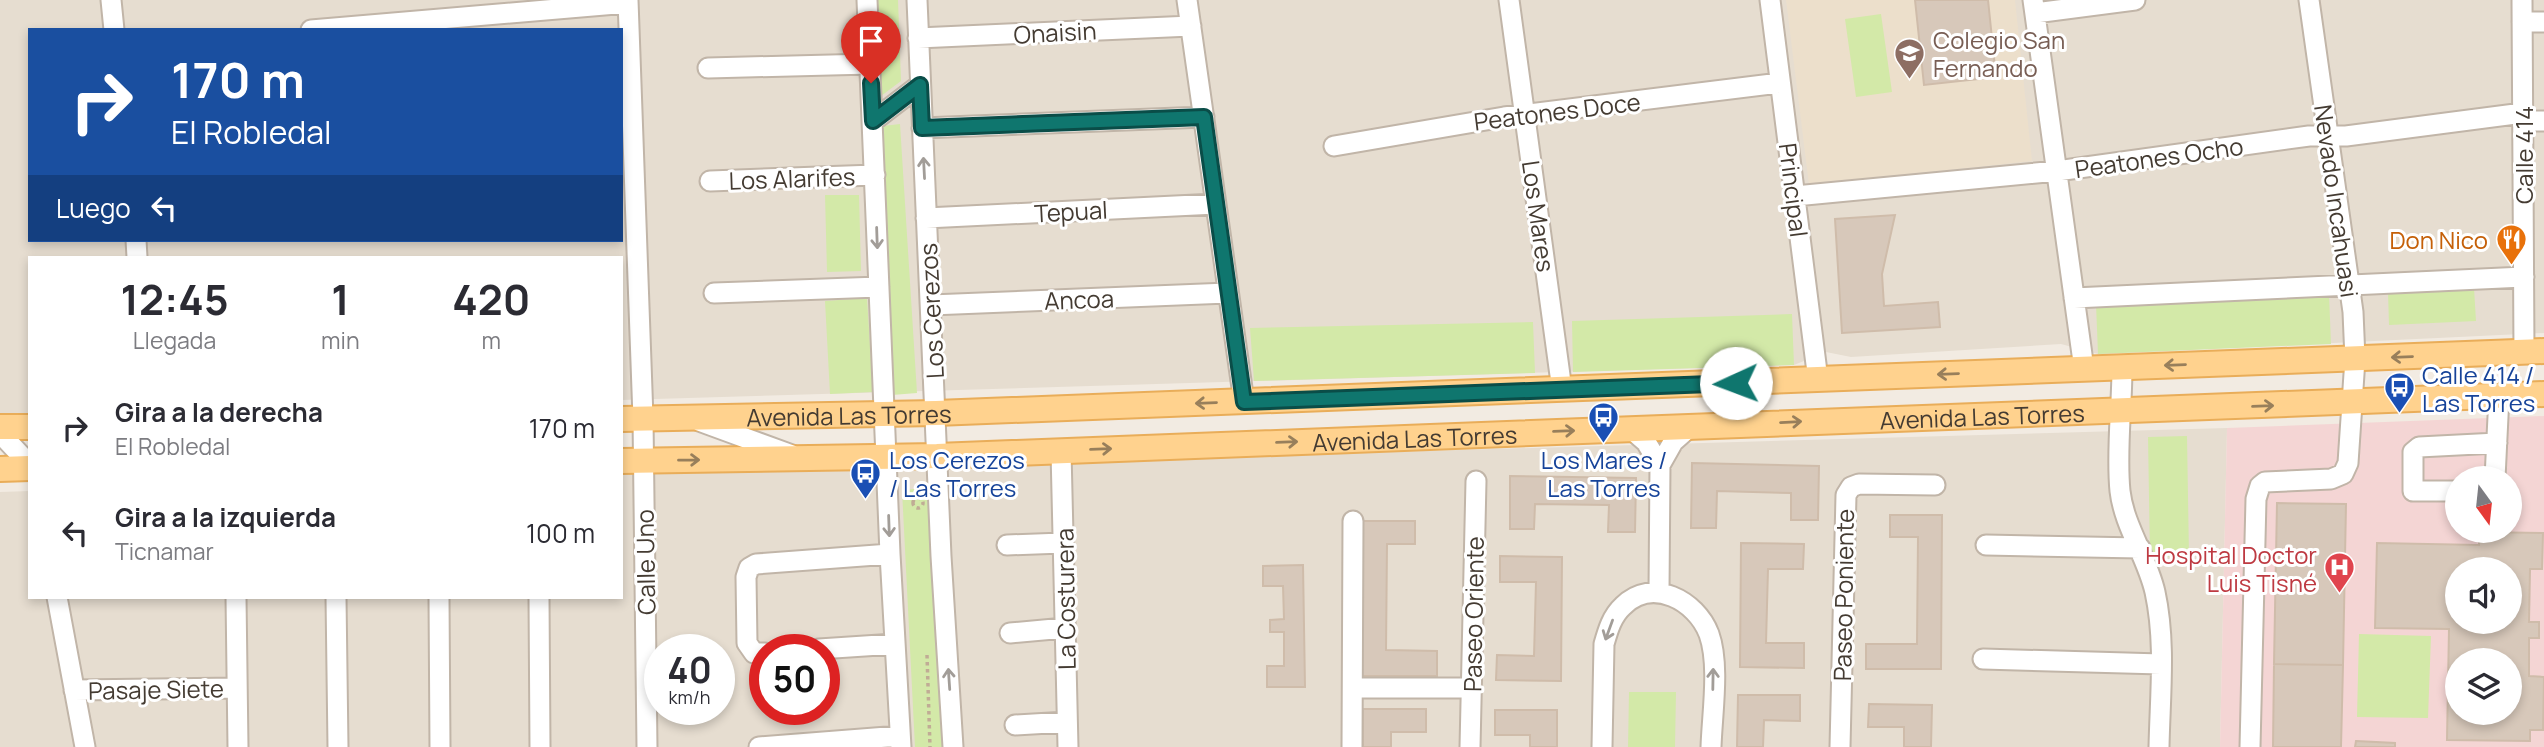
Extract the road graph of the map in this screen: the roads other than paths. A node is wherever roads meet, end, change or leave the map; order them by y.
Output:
1 (111, 0) edge
2 (867, 0) edge
3 (917, 0) edge
4 (1187, 0) edge
5 (1510, 0) edge
6 (1770, 0) edge
7 (2135, 0) edge
8 (2309, 0) edge
9 (2522, 0) edge
10 (628, 2) edge
11 (2034, 6) edge
12 (2522, 22) junction
13 (2544, 22) edge
14 (424, 25) edge
15 (1191, 26) junction
16 (114, 28) edge
17 (347, 28) edge
18 (918, 38) junction
19 (870, 64) junction
20 (708, 68) dead end
21 (1780, 83) junction
22 (920, 85) junction
23 (1525, 115) junction
24 (1204, 117) junction
25 (2523, 117) junction
26 (873, 121) junction
27 (2544, 121) edge
28 (922, 128) junction
29 (2328, 135) junction
30 (1334, 146) dead end
31 (2057, 171) junction
32 (875, 174) junction
33 (710, 181) dead end
34 (1795, 196) junction
35 (629, 200) edge
36 (1216, 204) junction
37 (926, 218) junction
38 (2524, 220) junction
39 (2544, 220) edge
40 (2524, 277) junction
41 (2349, 285) junction
42 (880, 287) junction
43 (713, 293) dead end
44 (1228, 293) junction
45 (2074, 298) junction
46 (630, 305) edge
47 (930, 305) junction
48 (2534, 352) edge
49 (2355, 359) junction
50 (2122, 367) junction
51 (2084, 369) junction
52 (1855, 378) junction
53 (1818, 380) junction
54 (1562, 390) junction
55 (1529, 391) junction
56 (2544, 394) edge
57 (2499, 396) junction
58 (1244, 402) junction
59 (2351, 403) junction
60 (2121, 410) junction
61 (936, 413) junction
62 (885, 415) junction
63 (692, 418) junction
64 (632, 419) edge
65 (1857, 419) junction
66 (28, 426) edge
67 (0, 427) edge
68 (1690, 427) junction
69 (1631, 429) junction
70 (0, 433) edge
71 (1528, 433) junction
72 (2497, 443) junction
73 (1061, 451) junction
74 (937, 456) junction
75 (800, 458) junction
76 (886, 458) junction
77 (632, 461) edge
78 (28, 464) edge
79 (1660, 465) junction
80 (28, 466) edge
81 (2496, 466) edge
82 (0, 469) edge
83 (1476, 481) dead end
84 (1934, 485) dead end
85 (2445, 491) edge
86 (1353, 521) dead end
87 (1063, 543) junction
88 (1007, 545) dead end
89 (1986, 545) dead end
90 (2140, 548) junction
91 (890, 554) junction
92 (1659, 592) junction
93 (57, 599) edge
94 (236, 599) edge
95 (336, 599) edge
96 (439, 599) edge
97 (539, 599) edge
98 (1065, 628) junction
99 (1010, 633) dead end
100 (895, 643) junction
101 (749, 645) edge
102 (840, 647) edge
103 (1983, 659) dead end
104 (2161, 664) junction
105 (237, 688) junction
106 (1353, 688) junction
107 (1471, 688) junction
108 (74, 690) junction
109 (1068, 722) junction
110 (1015, 725) dead end
111 (901, 742) edge
112 (85, 747) edge
113 (238, 747) edge
114 (338, 747) edge
115 (440, 747) edge
116 (540, 747) edge
117 (647, 747) edge
118 (759, 747) edge
119 (953, 747) edge
120 (1068, 747) edge
121 (1352, 747) edge
122 (1470, 747) edge
123 (1602, 747) edge
124 (1711, 747) edge
125 (1840, 747) edge
126 (2159, 747) edge
127 (2250, 747) edge

1 - 16 street
2 - 19 street, Los Cerezos
3 - 18 street, Los Cerezos
4 - 15 street
5 - 23 street, Los Mares
6 - 21 street, Principal
7 - 11 street
8 - 29 street, Nevado Incahuasi
9 - 12 street, Calle 414
10 - 14 street
10 - 35 street, Calle Uno
11 - 31 street
12 - 13 street
12 - 25 street, Calle 414
14 - 17 street
15 - 18 street, Onaisin
15 - 24 street
18 - 22 street, Los Cerezos
19 - 20 street
19 - 26 street, Los Cerezos
21 - 23 street, Peatones Doce
21 - 34 street, Principal
22 - 26 street
22 - 28 street, Los Cerezos
23 - 30 street, Peatones Doce
23 - 54 street, Los Mares
24 - 28 street
24 - 36 street
25 - 27 street, Peatones Ocho
25 - 29 street, Peatones Ocho
25 - 38 street, Calle 414
26 - 32 street, Los Cerezos
37 -> 28 street, Los Cerezos
29 - 31 street, Peatones Ocho
29 - 41 street, Nevado Incahuasi
31 - 34 street, Peatones Ocho
31 - 45 street
32 - 33 street, Los Alarifes
32 -> 42 street, Los Cerezos
34 - 53 street, Principal
35 - 46 street, Calle Uno
36 - 37 street, Tepual
36 - 44 street
37 - 47 street, Los Cerezos
38 - 39 street
38 - 40 street, Calle 414
40 - 41 street
40 - 48 street, Calle 414
41 - 45 street
41 - 49 street, Nevado Incahuasi
42 - 43 street
42 - 62 street, Los Cerezos
44 - 47 street, Ancoa
44 - 58 street
45 - 51 street
46 - 64 street, Calle Uno
47 - 61 street, Los Cerezos
48 -> 49 main road, Avenida Las Torres
49 -> 50 main road, Avenida Las Torres
49 - 59 street, Nevado Incahuasi
50 - 51 main road, Avenida Las Torres
50 - 60 street
51 -> 52 main road, Avenida Las Torres
52 - 53 main road, Avenida Las Torres
52 - 65 main road
53 - 54 main road, Avenida Las Torres
54 - 55 main road, Avenida Las Torres
55 - 58 main road, Avenida Las Torres
55 - 71 main road
56 - 57 main road, Avenida Las Torres
57 - 59 main road, Avenida Las Torres
57 - 72 street
58 -> 61 main road, Avenida Las Torres
60 -> 59 main road, Avenida Las Torres
59 - 127 street, Nevado Incahuasi
60 - 65 main road, Avenida Las Torres
60 - 90 street
61 - 62 main road, Avenida Las Torres
61 - 74 street, Los Cerezos
62 - 63 main road, Avenida Las Torres
62 - 76 street, Los Cerezos
63 - 64 main road, Avenida Las Torres
63 - 75 street
64 - 77 street, Calle Uno
68 -> 65 main road, Avenida Las Torres
66 - 67 main road
68 - 69 main road, Avenida Las Torres
68 - 79 street
71 -> 69 main road, Avenida Las Torres
69 - 79 street
70 - 78 street
73 -> 71 main road, Avenida Las Torres
72 - 81 street
72 - 85 street
73 - 74 main road, Avenida Las Torres
73 - 87 street, La Costurera
74 - 76 main road, Avenida Las Torres
119 -> 74 street, Los Cerezos
75 - 76 main road, Avenida Las Torres
77 -> 75 main road, Avenida Las Torres
76 -> 91 street, Los Cerezos
77 - 117 street, Calle Uno
79 - 92 street
80 - 82 main road
83 - 107 street, Paseo Oriente
84 - 125 street, Paseo Poniente
86 - 106 street
87 - 88 street
87 - 98 street, La Costurera
89 - 90 street
90 - 104 street
91 - 100 street, Los Cerezos
91 - 101 street
92 -> 123 street
124 -> 92 street
93 - 108 street
94 - 105 street
95 - 114 street
96 - 115 street
97 - 116 street
98 - 99 street
98 - 109 street, La Costurera
100 - 102 street
100 - 111 street, Los Cerezos
103 - 104 street
104 - 126 street
105 - 108 street, Pasaje Siete
105 - 113 street
106 - 107 street
106 - 121 street
107 - 122 street, Paseo Oriente
108 - 112 street
109 - 110 street
109 - 120 street, La Costurera
111 - 118 street

